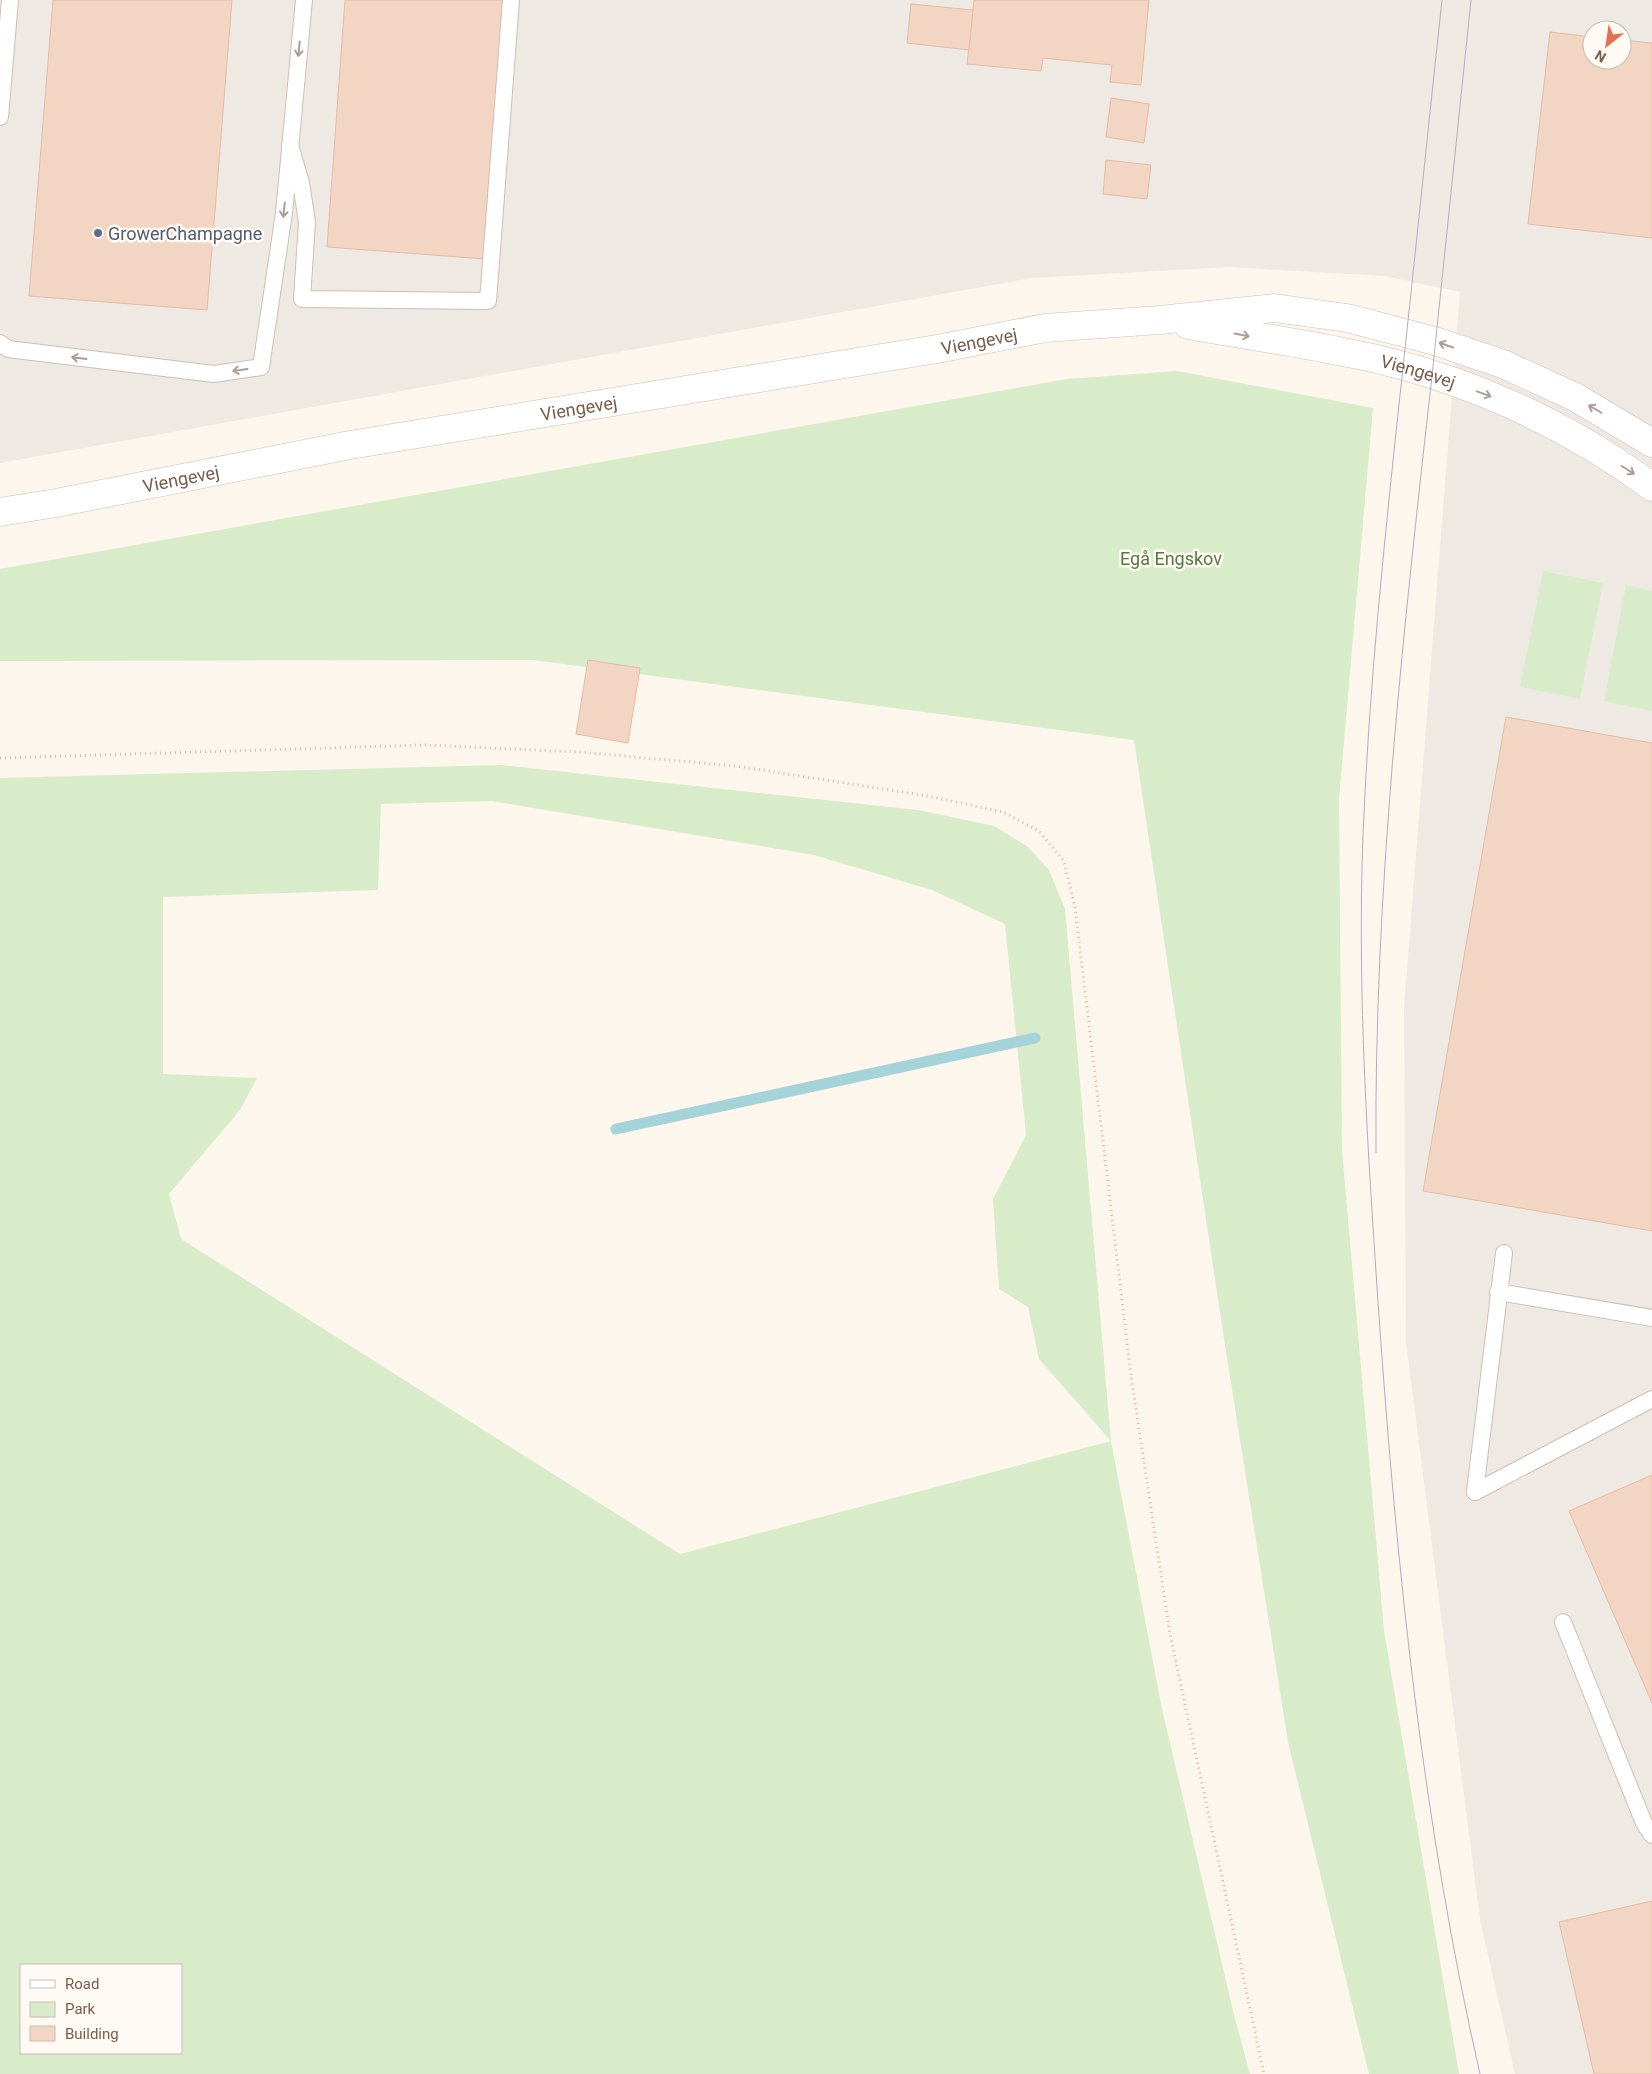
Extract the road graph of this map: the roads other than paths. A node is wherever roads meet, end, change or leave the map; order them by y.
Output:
1 (10, 0) edge
2 (304, 0) edge
3 (511, 0) edge
4 (0, 117) edge
5 (290, 145) junction
6 (1160, 320) junction
7 (0, 343) edge
8 (1652, 443) edge
9 (1652, 487) edge
10 (0, 512) edge
11 (1504, 1253) dead end
12 (1498, 1292) junction
13 (1652, 1318) edge
14 (1652, 1400) edge
15 (1563, 1622) dead end
16 (1652, 1835) edge

1 - 4 lane
2 -> 5 lane
3 - 5 lane
5 -> 7 lane
8 -> 6 street, Viengevej
6 -> 9 street, Viengevej
6 - 10 street, Viengevej
11 - 12 lane
12 - 13 lane
12 - 14 lane
15 - 16 lane

